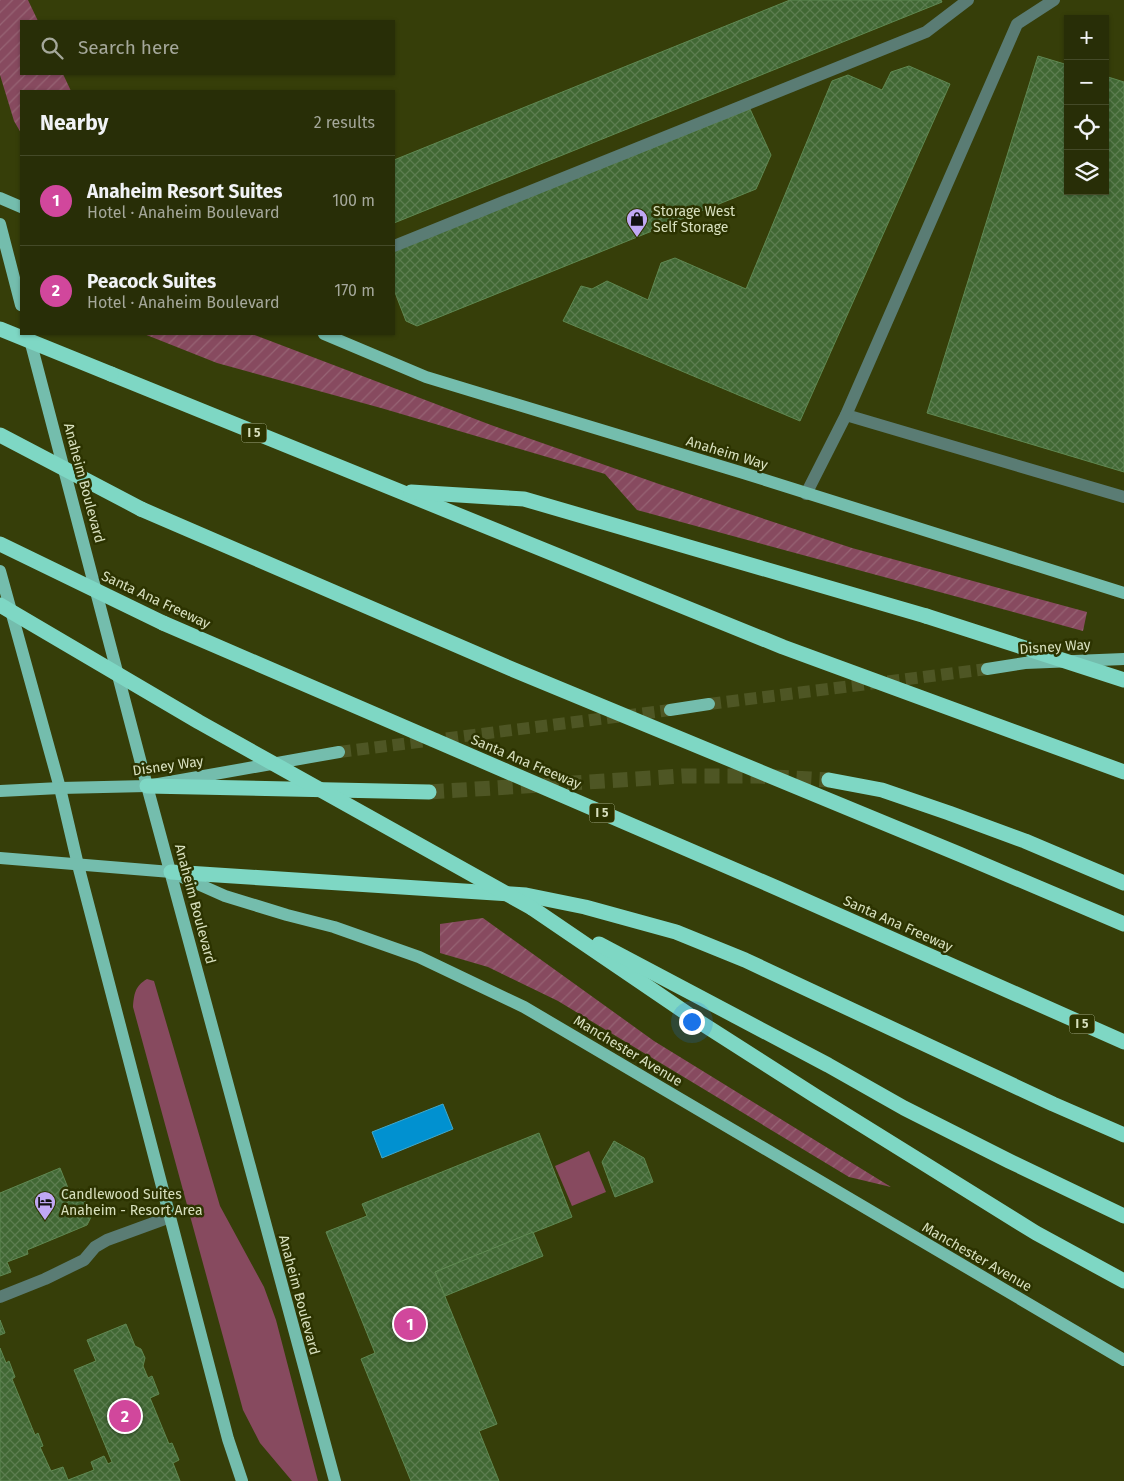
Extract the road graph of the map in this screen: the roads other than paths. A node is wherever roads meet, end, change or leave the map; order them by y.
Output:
1 (968, 0) edge
2 (1054, 0) edge
3 (0, 198) edge
4 (20, 207) edge
5 (0, 224) edge
6 (395, 246) edge
7 (20, 301) edge
8 (0, 329) edge
9 (29, 335) edge
10 (326, 335) edge
11 (846, 415) junction
12 (0, 435) edge
13 (397, 491) junction
14 (806, 494) junction
15 (1124, 497) edge
16 (0, 544) edge
17 (0, 571) edge
18 (1124, 593) edge
19 (0, 605) edge
20 (1124, 659) edge
21 (987, 669) tunnel mouth
22 (1124, 680) edge
23 (709, 704) tunnel mouth
24 (670, 710) tunnel mouth
25 (339, 752) tunnel mouth
26 (1124, 772) edge
27 (829, 780) tunnel mouth
28 (147, 786) junction
29 (60, 788) junction
30 (0, 791) edge
31 (429, 792) tunnel mouth
32 (0, 858) edge
33 (78, 864) junction
34 (171, 872) junction
35 (1124, 883) edge
36 (532, 908) junction
37 (1124, 924) edge
38 (1124, 1042) edge
39 (1124, 1135) edge
40 (1124, 1216) edge
41 (170, 1217) junction
42 (1124, 1281) edge
43 (0, 1297) edge
44 (1124, 1360) edge
45 (242, 1481) edge
46 (335, 1481) edge

1 - 6 lane
2 - 11 lane
3 - 4 main road
5 - 7 main road
8 - 13 highway, I 5, bridge
9 - 28 main road, Anaheim Boulevard
10 - 14 main road, Anaheim Way
11 - 14 lane
11 - 15 lane
12 - 37 highway, bridge
13 - 22 highway, bridge
13 - 26 highway, I 5
14 - 18 main road, Anaheim Way
16 - 38 highway, Santa Ana Freeway / I 5, bridge
17 - 29 main road
19 - 36 highway, bridge
20 - 21 main road, Disney Way
23 - 24 main road
25 - 28 main road, Disney Way
27 - 35 highway
28 - 29 main road, Disney Way
28 - 31 highway
28 - 34 main road, Anaheim Boulevard
29 - 30 main road, Disney Way
29 - 33 main road
32 - 33 main road
33 - 34 main road, Manchester Avenue
33 - 41 main road
34 - 39 highway
34 - 44 main road, Manchester Avenue
34 - 46 main road, Anaheim Boulevard
36 - 40 highway
36 - 42 highway
41 - 43 lane
41 - 45 main road

